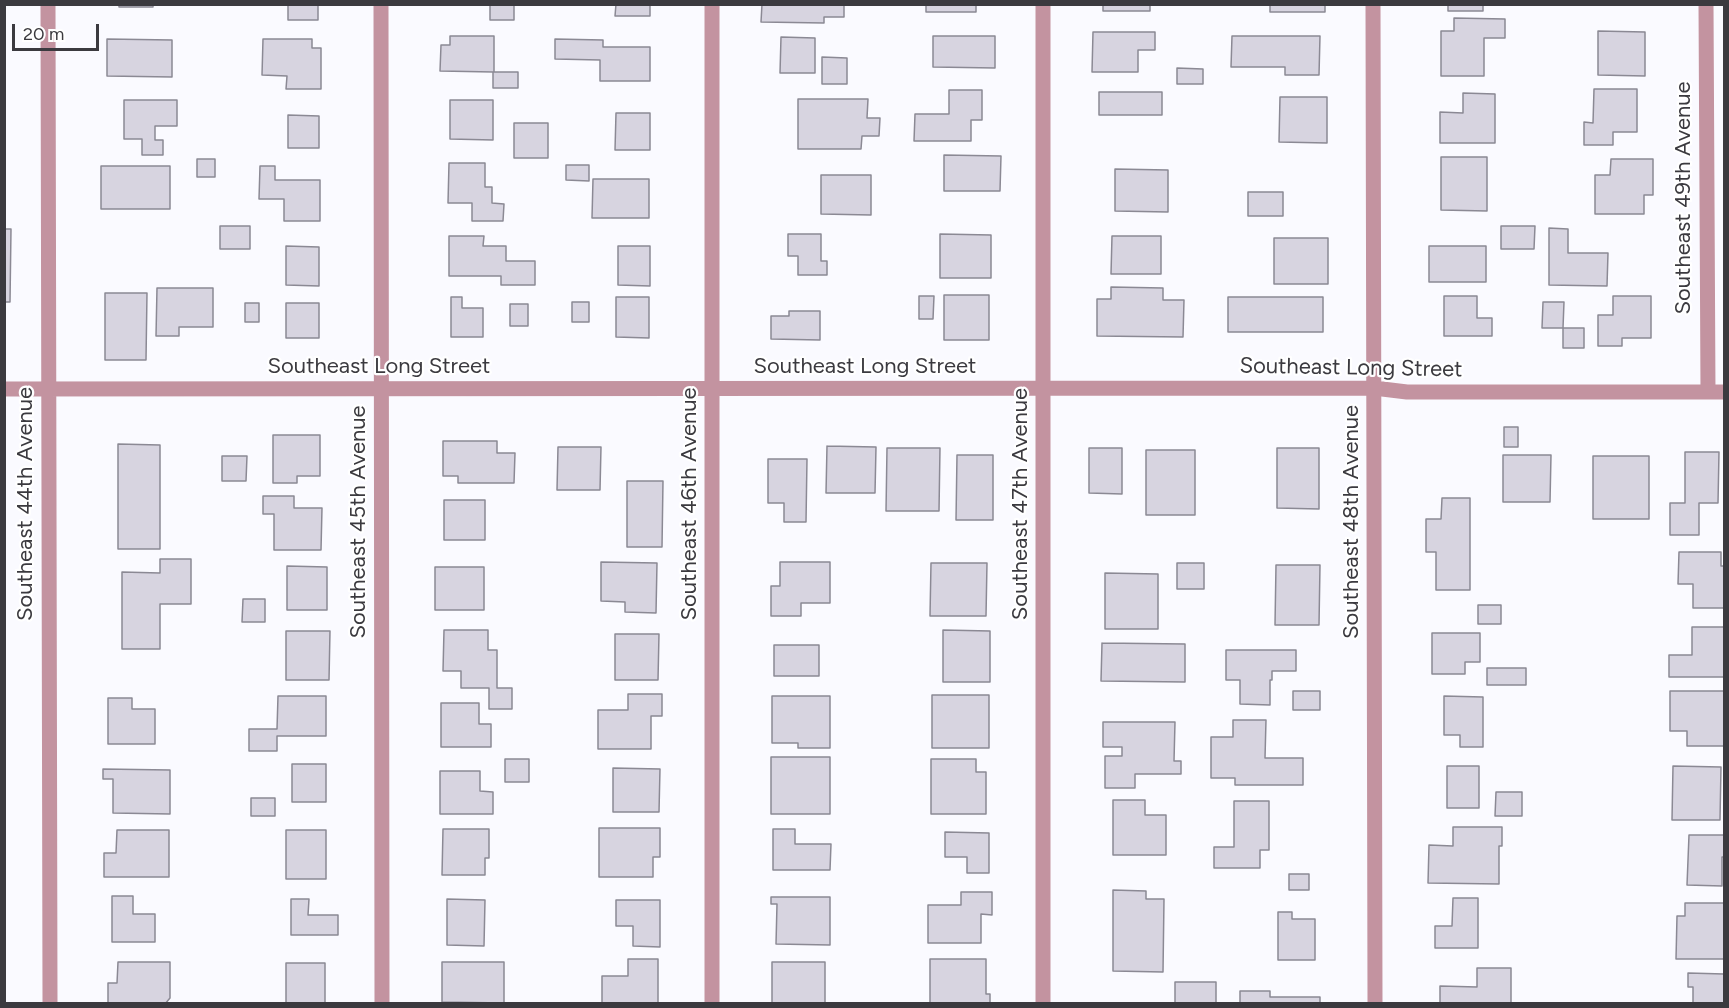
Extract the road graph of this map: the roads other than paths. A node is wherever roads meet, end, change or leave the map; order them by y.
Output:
1 (48, 4) edge
2 (381, 4) edge
3 (712, 4) edge
4 (1043, 4) edge
5 (1373, 4) edge
6 (1706, 4) edge
7 (1044, 388) junction
8 (1374, 388) junction
9 (4, 389) edge
10 (48, 389) junction
11 (381, 389) junction
12 (713, 389) junction
13 (1708, 392) junction
14 (1725, 392) edge
15 (50, 1004) edge
16 (382, 1004) edge
17 (712, 1004) edge
18 (1044, 1004) edge
19 (1375, 1004) edge

1 - 10 street, Southeast 44th Avenue
2 - 11 street, Southeast 45th Avenue
3 - 12 street, Southeast 46th Avenue
4 - 7 street, Southeast 47th Avenue
5 - 8 street, Southeast 48th Avenue
6 - 13 street, Southeast 49th Avenue
7 - 8 street, Southeast Long Street
7 - 12 street, Southeast Long Street
7 - 18 street, Southeast 47th Avenue
8 - 13 street, Southeast Long Street
8 - 19 street, Southeast 48th Avenue
9 - 10 street, Southeast Long Street
10 - 11 street, Southeast Long Street
10 - 15 street, Southeast 44th Avenue
11 - 12 street, Southeast Long Street
11 - 16 street, Southeast 45th Avenue
12 - 17 street, Southeast 46th Avenue
13 - 14 street, Southeast Long Street

